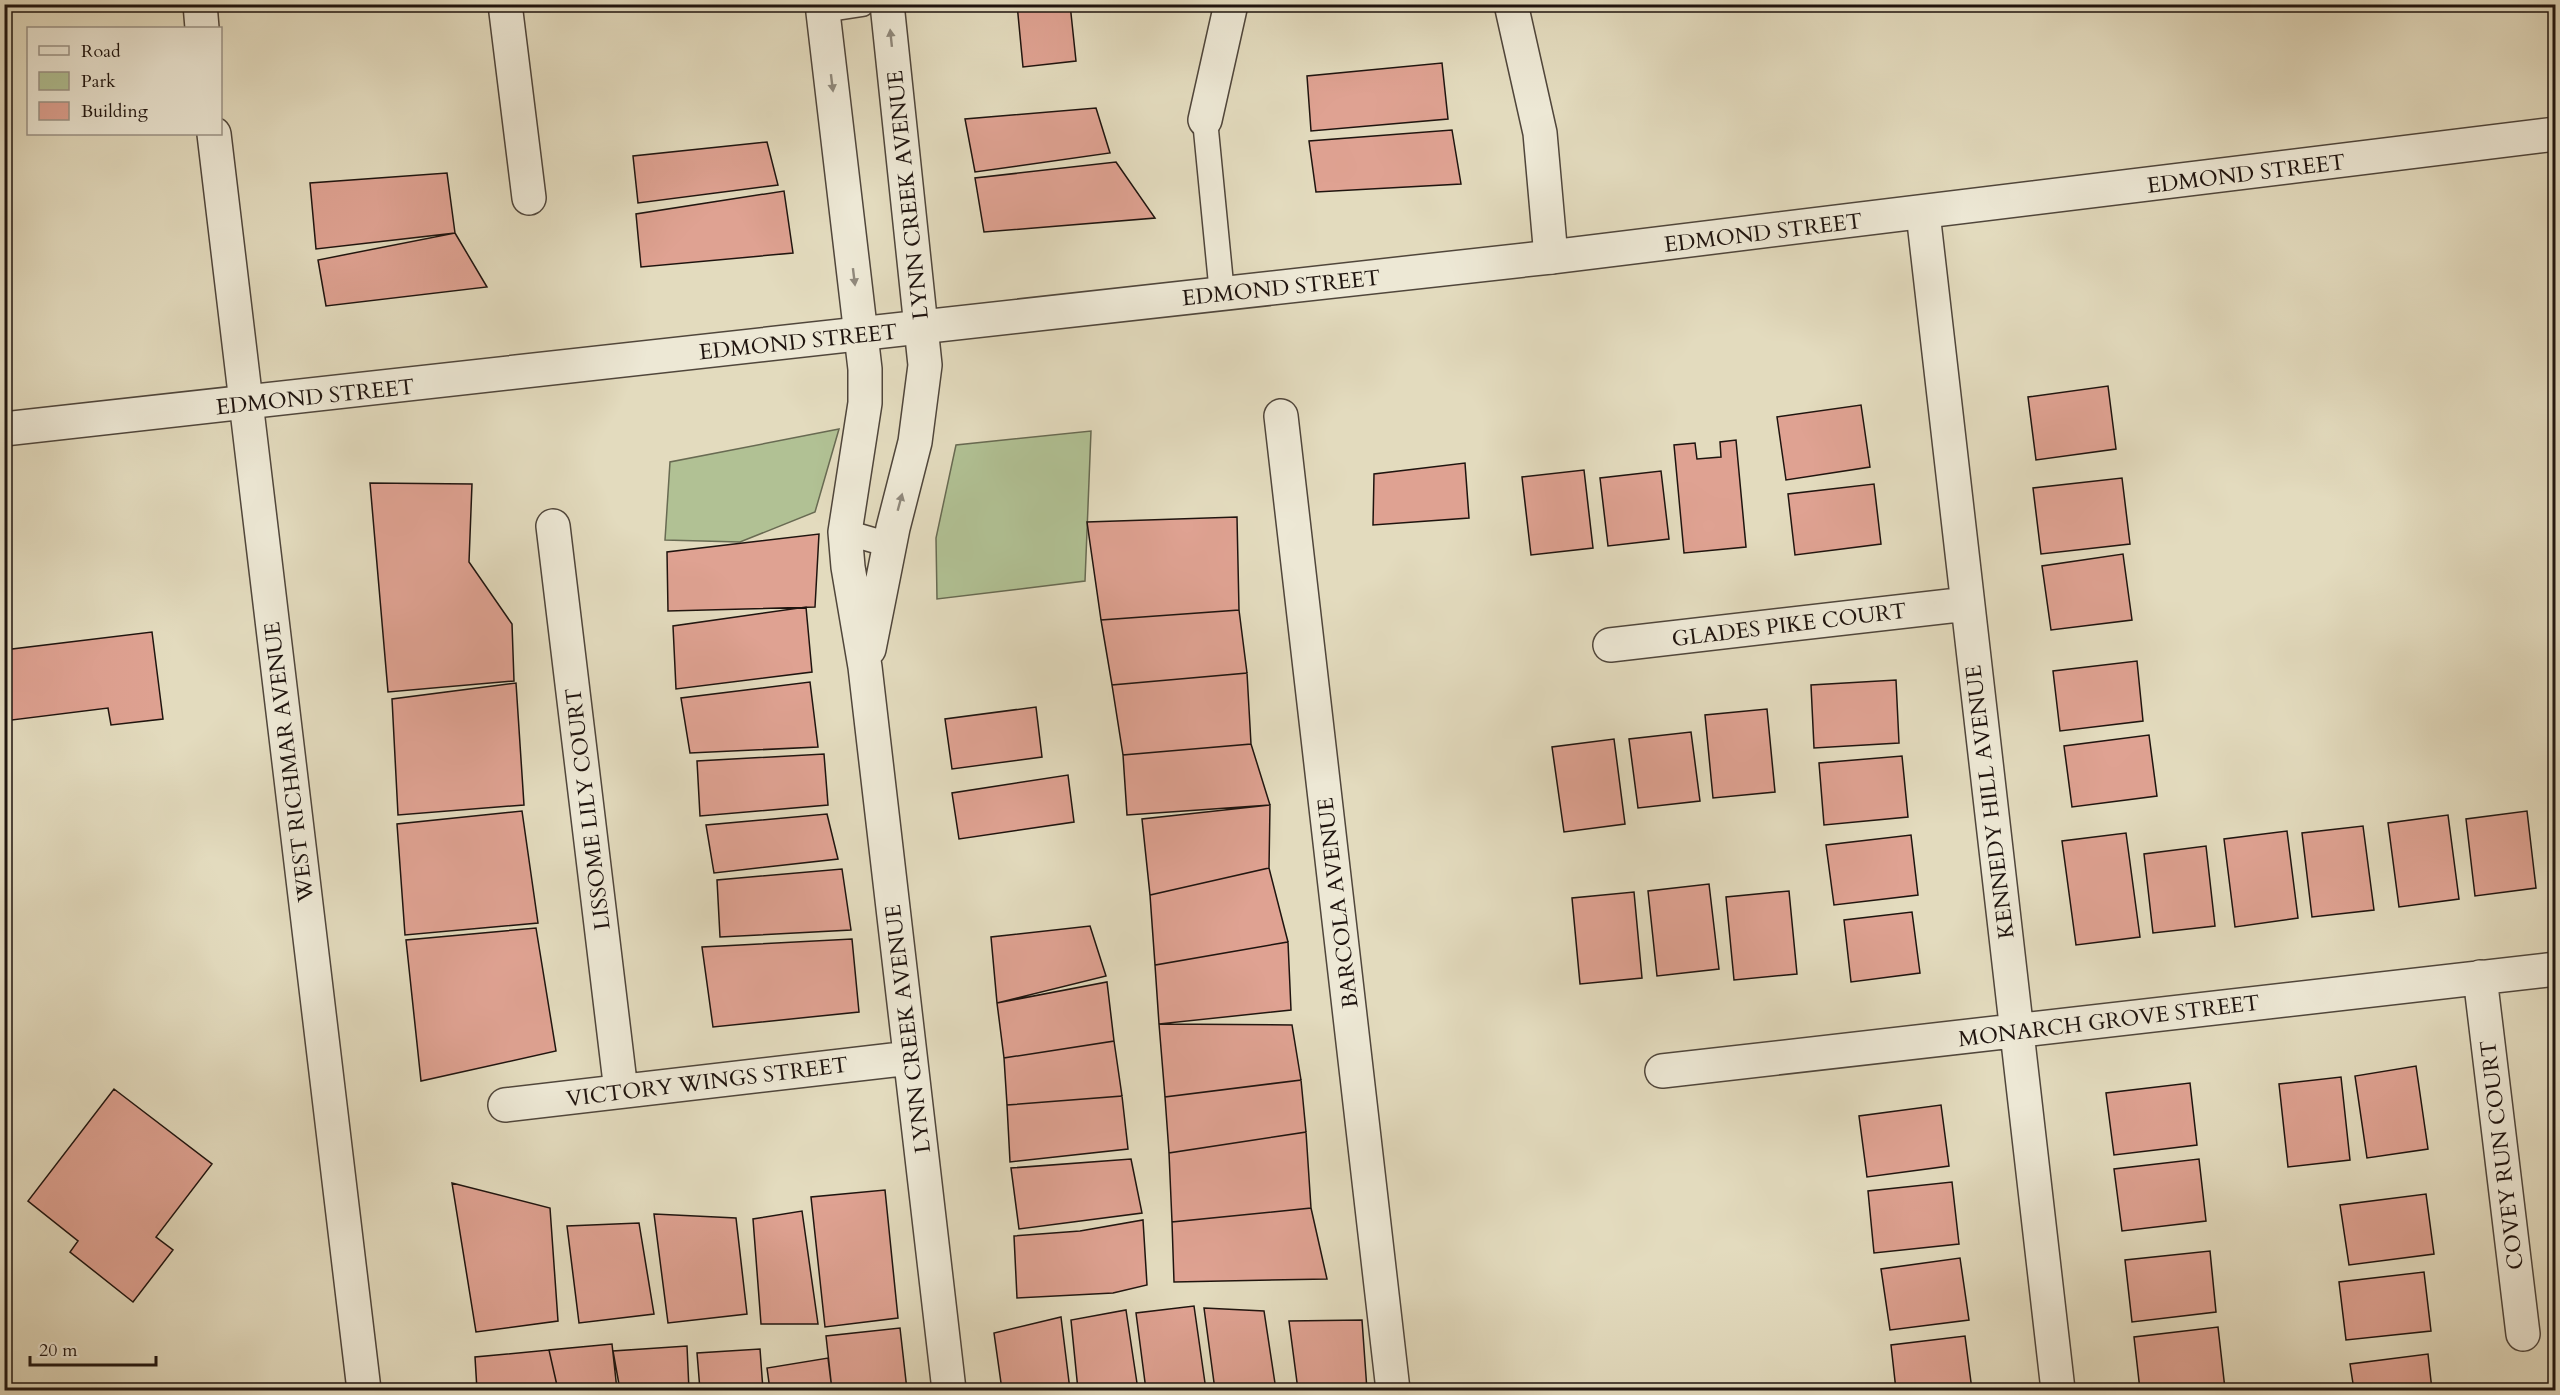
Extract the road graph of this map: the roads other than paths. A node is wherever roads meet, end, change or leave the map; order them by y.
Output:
1 (200, 4) edge
2 (505, 4) edge
3 (862, 4) edge
4 (887, 4) edge
5 (1231, 4) edge
6 (1511, 4) edge
7 (823, 7) edge
8 (202, 27) edge
9 (1205, 120) joint
10 (2556, 134) edge
11 (214, 135) edge
12 (529, 198) dead end
13 (1923, 213) junction
14 (1551, 257) junction
15 (1221, 294) junction
16 (922, 327) junction
17 (861, 334) junction
18 (245, 404) junction
19 (1281, 416) dead end
20 (4, 429) edge
21 (553, 526) dead end
22 (845, 532) junction
23 (890, 545) junction
24 (1967, 604) junction
25 (1610, 645) dead end
26 (865, 667) junction
27 (2556, 969) edge
28 (2480, 977) junction
29 (2016, 1031) junction
30 (910, 1058) junction
31 (1662, 1071) dead end
32 (621, 1091) junction
33 (505, 1105) dead end
34 (2523, 1334) dead end
35 (364, 1390) edge
36 (949, 1390) edge
37 (1393, 1390) edge
38 (2058, 1390) edge

1 - 8 street
2 - 12 street
3 - 7 lane
16 -> 4 street, LYNN CREEK AVENUE
5 - 9 street
6 - 14 street
7 -> 17 street, LYNN CREEK AVENUE
9 - 15 lane
10 - 13 street, EDMOND STREET
11 - 18 street, WEST RICHMAR AVENUE
13 - 14 street, EDMOND STREET
13 - 24 street, KENNEDY HILL AVENUE
14 - 15 street, EDMOND STREET
15 - 16 street, EDMOND STREET
16 - 17 street, EDMOND STREET
23 -> 16 street, LYNN CREEK AVENUE
17 - 18 street, EDMOND STREET
17 - 22 street, LYNN CREEK AVENUE
18 - 20 street, EDMOND STREET
18 - 35 street, WEST RICHMAR AVENUE
19 - 37 street, BARCOLA AVENUE
21 - 32 street, LISSOME LILY COURT
22 - 23 lane
22 - 26 street, LYNN CREEK AVENUE
23 - 26 street, LYNN CREEK AVENUE
24 - 25 street, GLADES PIKE COURT
24 - 29 street, KENNEDY HILL AVENUE
26 - 30 street, LYNN CREEK AVENUE
27 - 28 street, MONARCH GROVE STREET
28 - 29 street, MONARCH GROVE STREET
28 - 34 street, COVEY RUN COURT
29 - 31 street, MONARCH GROVE STREET
29 - 38 street, KENNEDY HILL AVENUE
30 - 32 street, VICTORY WINGS STREET
30 - 36 street, LYNN CREEK AVENUE
32 - 33 street, VICTORY WINGS STREET

